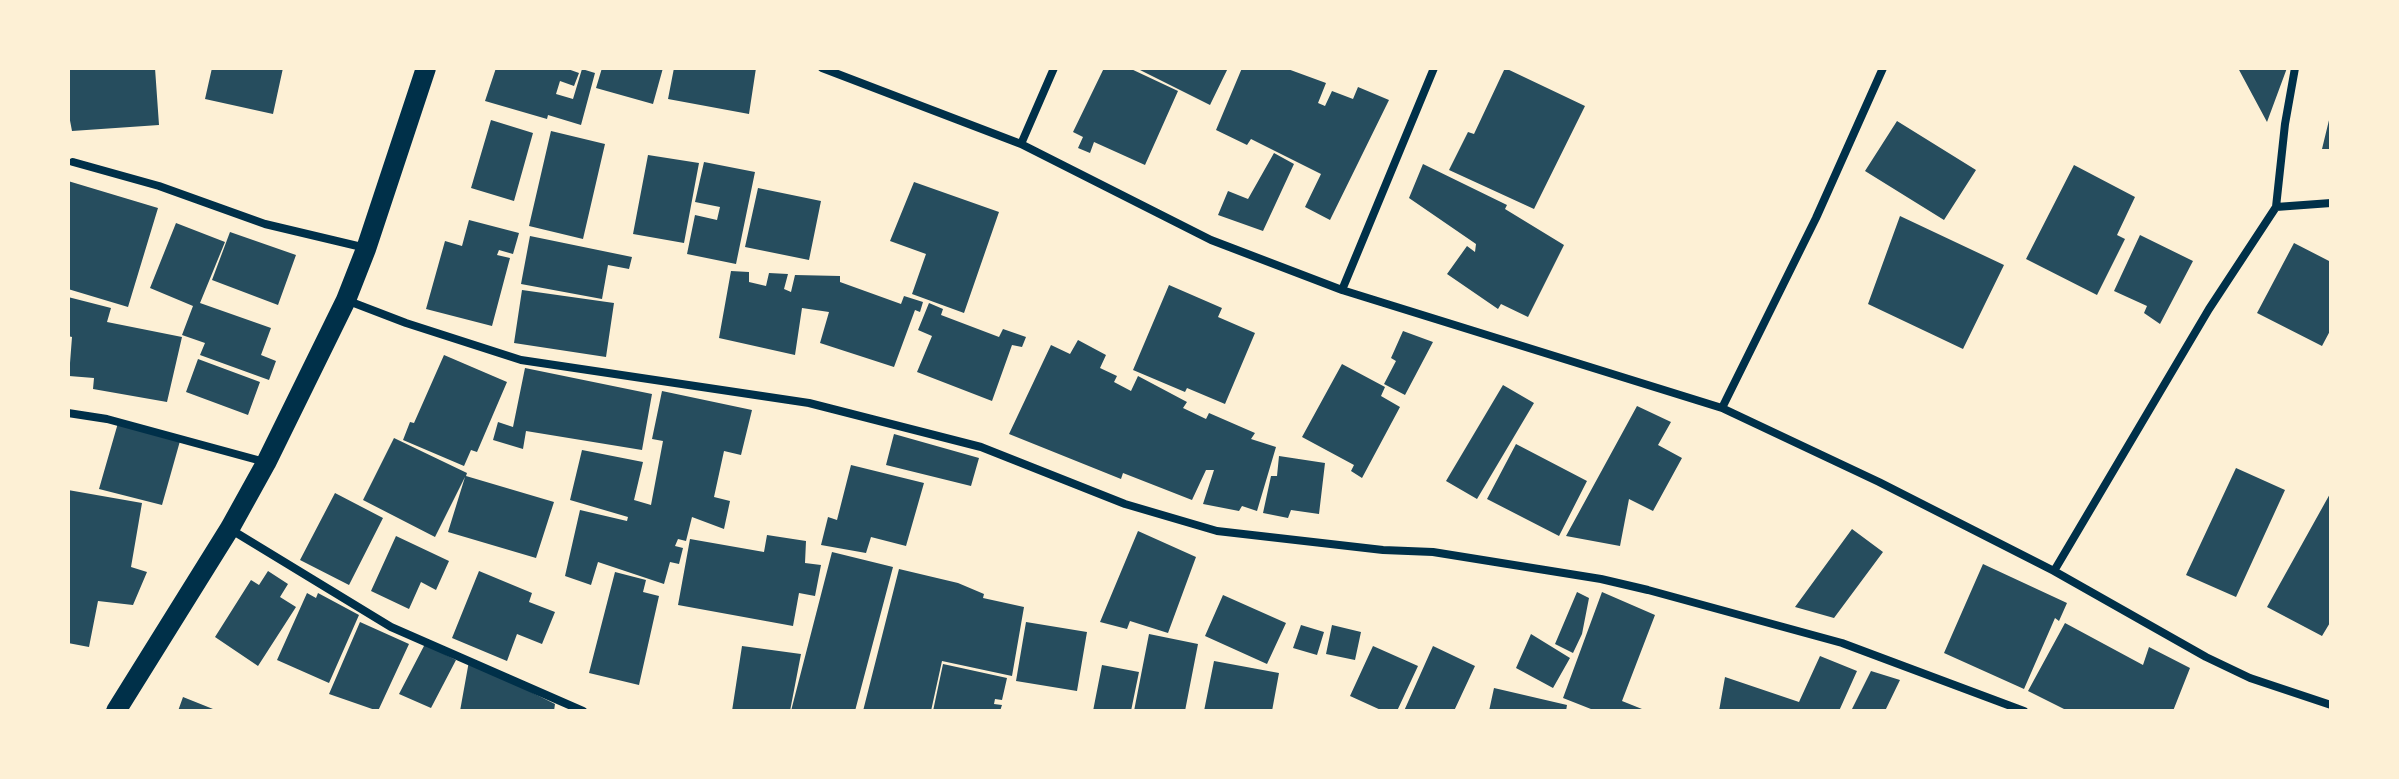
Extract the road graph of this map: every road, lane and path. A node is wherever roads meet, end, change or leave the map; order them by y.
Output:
1 (426, 68) edge
2 (822, 68) edge
3 (1054, 68) edge
4 (1434, 68) edge
5 (1883, 68) edge
6 (2295, 68) edge
7 (1021, 144) junction
8 (73, 162) dead end
9 (2331, 203) edge
10 (2276, 207) junction
11 (366, 249) junction
12 (1342, 290) junction
13 (346, 300) junction
14 (1722, 408) junction
15 (68, 413) edge
16 (266, 463) junction
17 (230, 528) junction
18 (2054, 571) junction
19 (2331, 705) edge
20 (116, 711) edge
21 (583, 711) edge
22 (2024, 711) edge

1 - 11 main road
2 - 7 street
3 - 7 street
4 - 12 street
5 - 14 street
6 - 10 street
7 - 12 street
8 - 11 street
9 - 10 street
10 - 18 street
11 - 13 main road
12 - 14 street
13 - 16 main road
13 - 22 street
14 - 18 street
15 - 16 street
16 - 17 main road
17 - 20 main road
17 - 21 street
18 - 19 street

